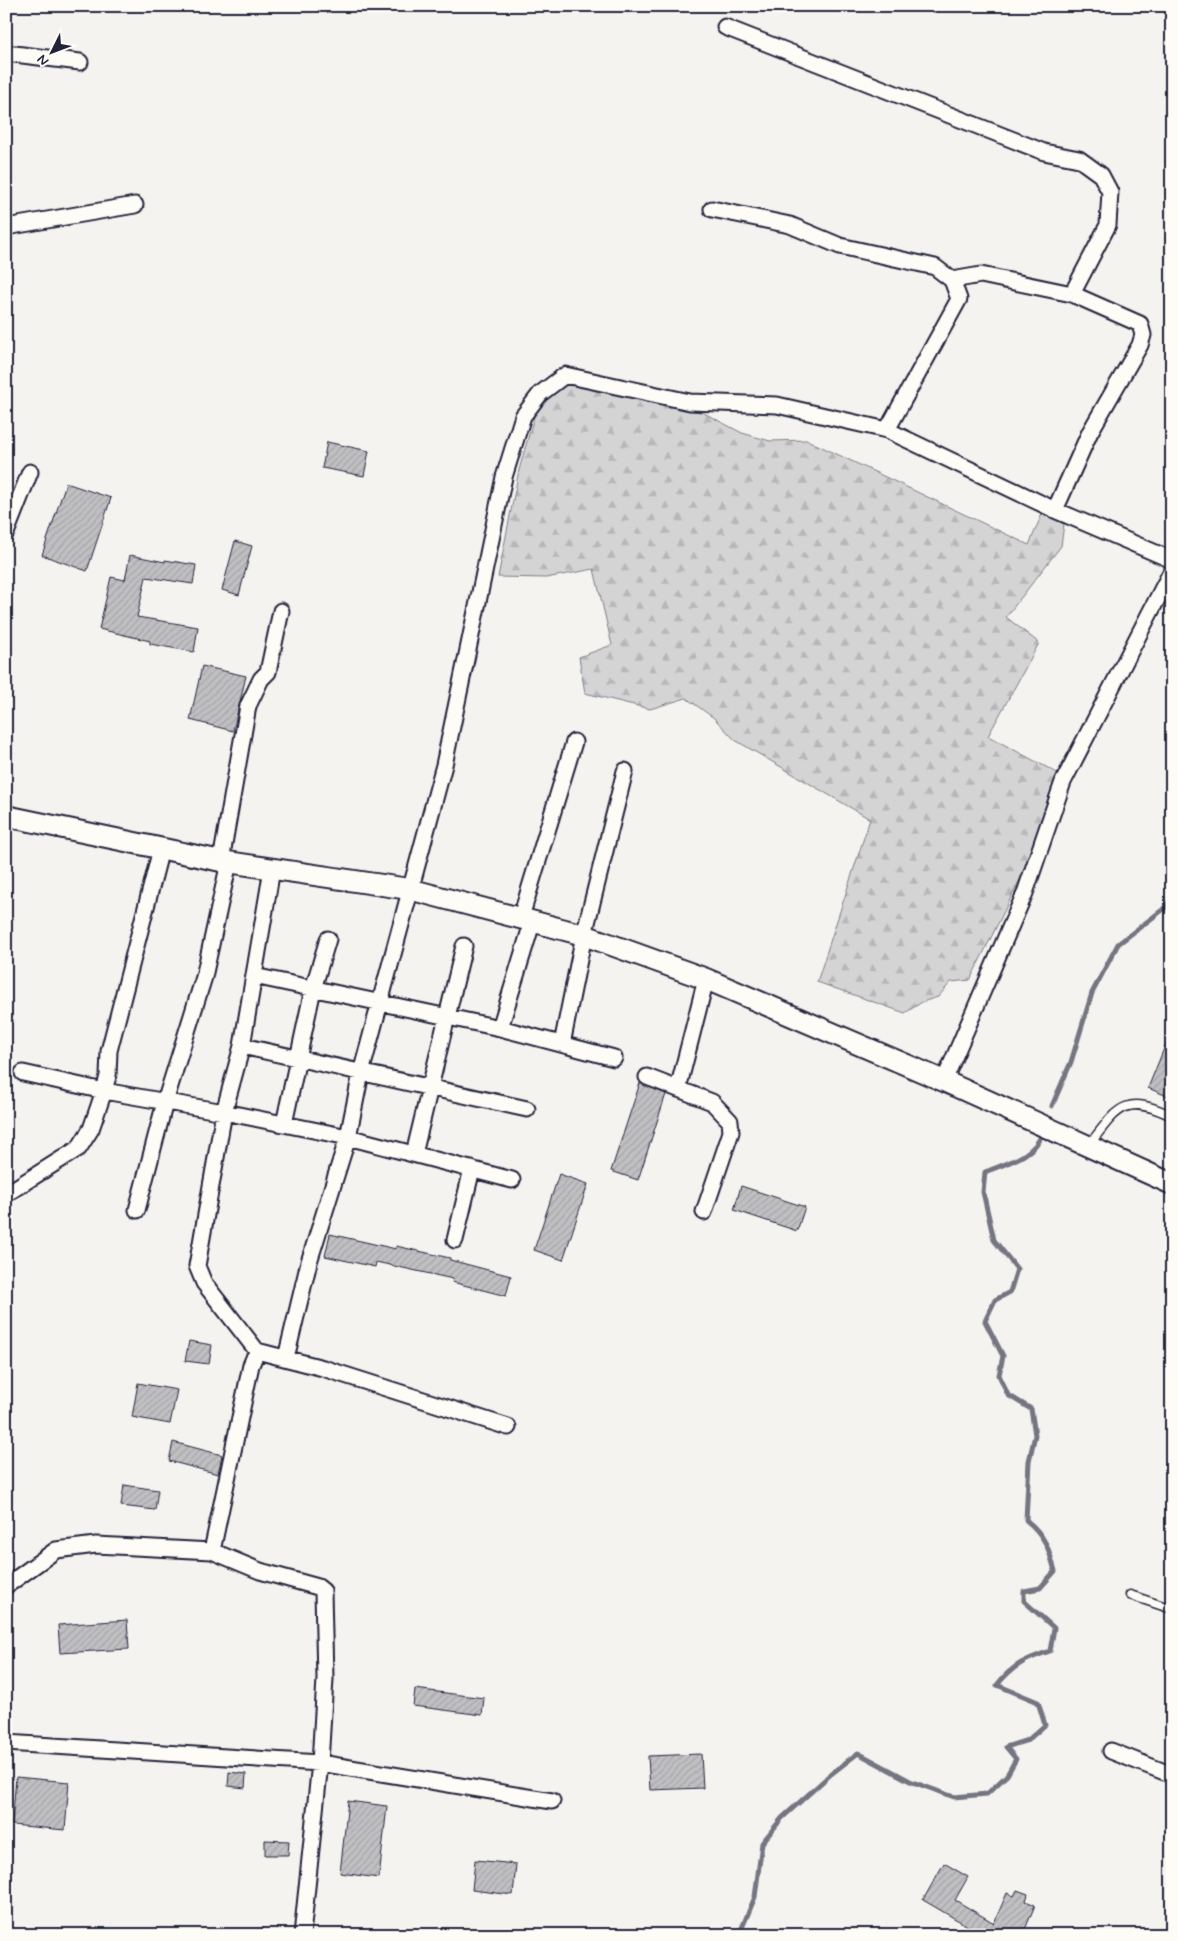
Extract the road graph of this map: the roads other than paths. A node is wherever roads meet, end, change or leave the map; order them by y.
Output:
1 (725, 26) dead end
2 (6, 53) edge
3 (80, 62) dead end
4 (135, 205) dead end
5 (712, 209) dead end
6 (6, 227) edge
7 (952, 280) junction
8 (1072, 294) junction
9 (887, 430) junction
10 (30, 472) dead end
11 (1055, 510) junction
12 (6, 533) edge
13 (1172, 560) edge
14 (1172, 570) edge
15 (281, 611) dead end
16 (574, 742) dead end
17 (625, 771) dead end
18 (6, 816) edge
19 (161, 849) junction
20 (225, 861) junction
21 (272, 869) junction
22 (409, 889) junction
23 (527, 919) junction
24 (584, 935) junction
25 (328, 939) dead end
26 (464, 946) dead end
27 (254, 976) junction
28 (706, 979) junction
29 (313, 989) junction
30 (379, 1004) junction
31 (447, 1019) junction
32 (500, 1028) junction
33 (562, 1044) junction
34 (242, 1046) junction
35 (300, 1058) junction
36 (614, 1058) dead end
37 (361, 1072) junction
38 (23, 1073) dead end
39 (647, 1077) dead end
40 (944, 1081) junction
41 (431, 1088) junction
42 (678, 1089) junction
43 (104, 1091) junction
44 (166, 1102) junction
45 (527, 1109) dead end
46 (224, 1112) junction
47 (1172, 1116) edge
48 (284, 1124) junction
49 (348, 1137) junction
50 (1088, 1147) junction
51 (414, 1154) junction
52 (472, 1169) junction
53 (512, 1180) dead end
54 (1172, 1184) edge
55 (6, 1194) edge
56 (137, 1210) dead end
57 (704, 1212) dead end
58 (455, 1240) dead end
59 (257, 1351) junction
60 (286, 1358) junction
61 (508, 1427) dead end
62 (212, 1551) junction
63 (6, 1586) edge
64 (1130, 1595) dead end
65 (1172, 1609) edge
66 (6, 1743) edge
67 (1111, 1751) dead end
68 (320, 1763) junction
69 (1172, 1775) edge
70 (552, 1801) dead end
71 (302, 1935) edge

1 - 8 street
2 - 3 street
4 - 6 street
5 - 7 street
7 - 8 street
7 - 9 street
8 - 11 street
9 - 11 street
9 - 22 street
10 - 12 street
11 - 13 street
14 - 40 street
15 - 20 street
16 - 23 street
17 - 24 street
18 - 19 street
19 - 20 street
19 - 43 street
20 - 21 street
20 - 44 street
21 - 22 street
21 - 27 street
22 - 23 street
22 - 30 street
23 - 24 street
23 - 32 street
24 - 28 street
24 - 33 street
25 - 29 street
26 - 31 street
27 - 29 street
27 - 34 street
28 - 40 street
28 - 42 street
29 - 30 street
29 - 35 street
30 - 31 street
30 - 37 street
31 - 32 street
31 - 41 street
32 - 33 street
33 - 36 street
34 - 35 street
34 - 46 street
35 - 37 street
35 - 48 street
37 - 41 street
37 - 49 street
38 - 43 street
39 - 42 street
40 - 50 street
41 - 45 street
41 - 51 street
42 - 57 street
43 - 44 street
43 - 55 street
44 - 46 street
44 - 56 street
46 - 48 street
46 - 59 street
47 - 50 lane
48 - 49 street
49 - 51 street
49 - 60 street
50 - 54 street
51 - 52 street
52 - 53 street
52 - 58 street
59 - 60 street
59 - 62 street
60 - 61 street
62 - 63 street
62 - 68 street
64 - 65 lane
66 - 68 street
67 - 69 street
68 - 70 street
68 - 71 street

